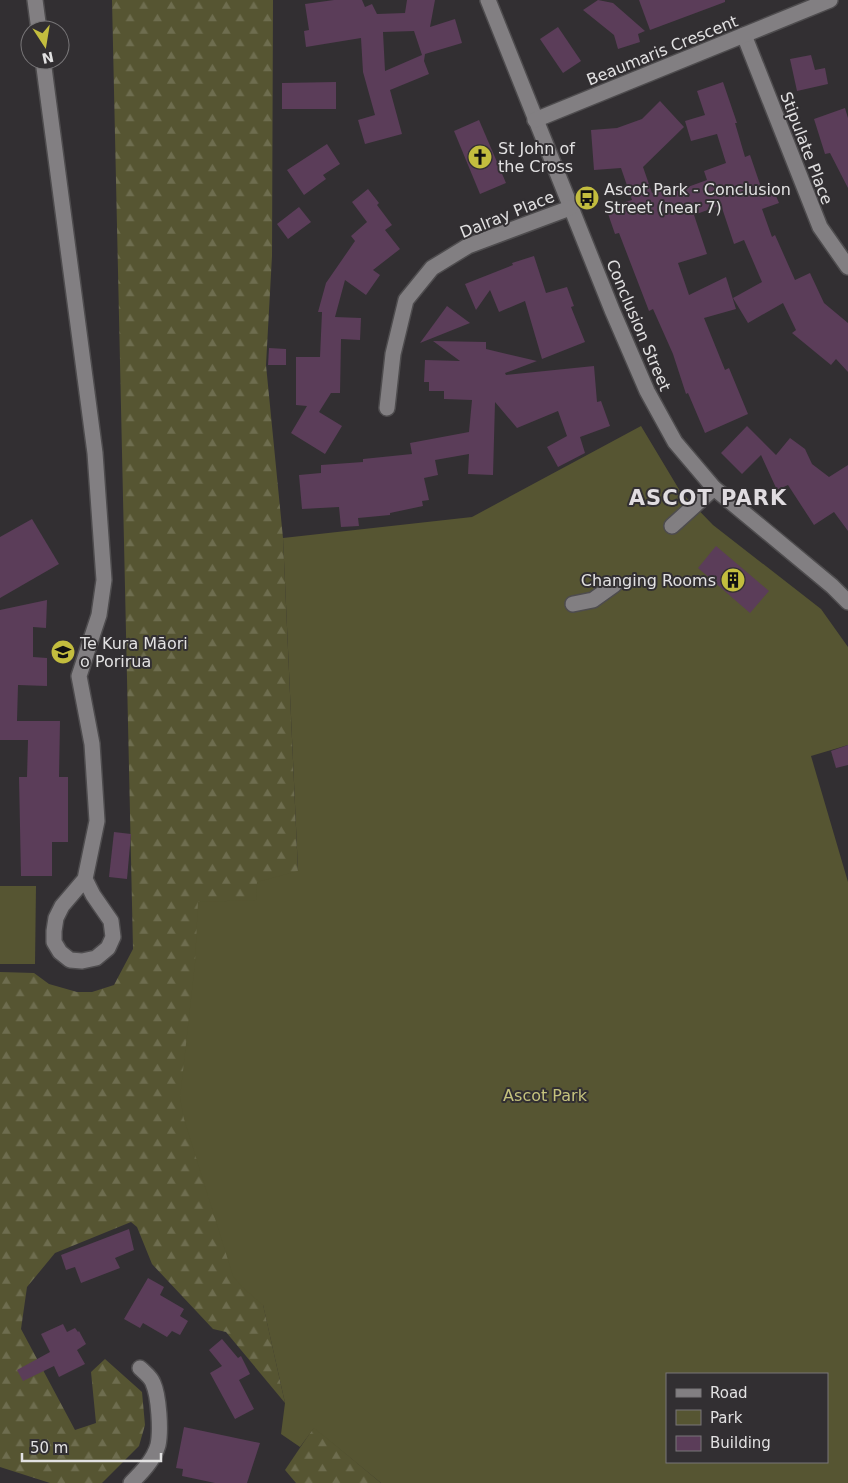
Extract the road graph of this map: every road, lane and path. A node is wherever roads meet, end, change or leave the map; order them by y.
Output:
1 (34, 0) edge
2 (488, 0) edge
3 (830, 0) edge
4 (37, 20) edge
5 (744, 36) junction
6 (44, 70) edge
7 (535, 120) junction
8 (570, 208) junction
9 (848, 267) edge
10 (387, 408) dead end
11 (714, 488) junction
12 (672, 526) dead end
13 (614, 585) dead end
14 (848, 602) edge
15 (573, 604) dead end
16 (85, 878) junction
17 (140, 1368) dead end
18 (131, 1483) edge

1 - 4 street
2 - 7 street, Conclusion Street
3 - 5 street, Beaumaris Crescent
5 - 7 street, Beaumaris Crescent
5 - 9 street, Stipulate Place
6 - 16 street
7 - 8 street, Conclusion Street
8 - 10 street, Dalray Place
8 - 11 street, Conclusion Street
11 - 12 street
11 - 14 street, Conclusion Street
13 - 15 street
16 - 16 street
17 - 18 street

